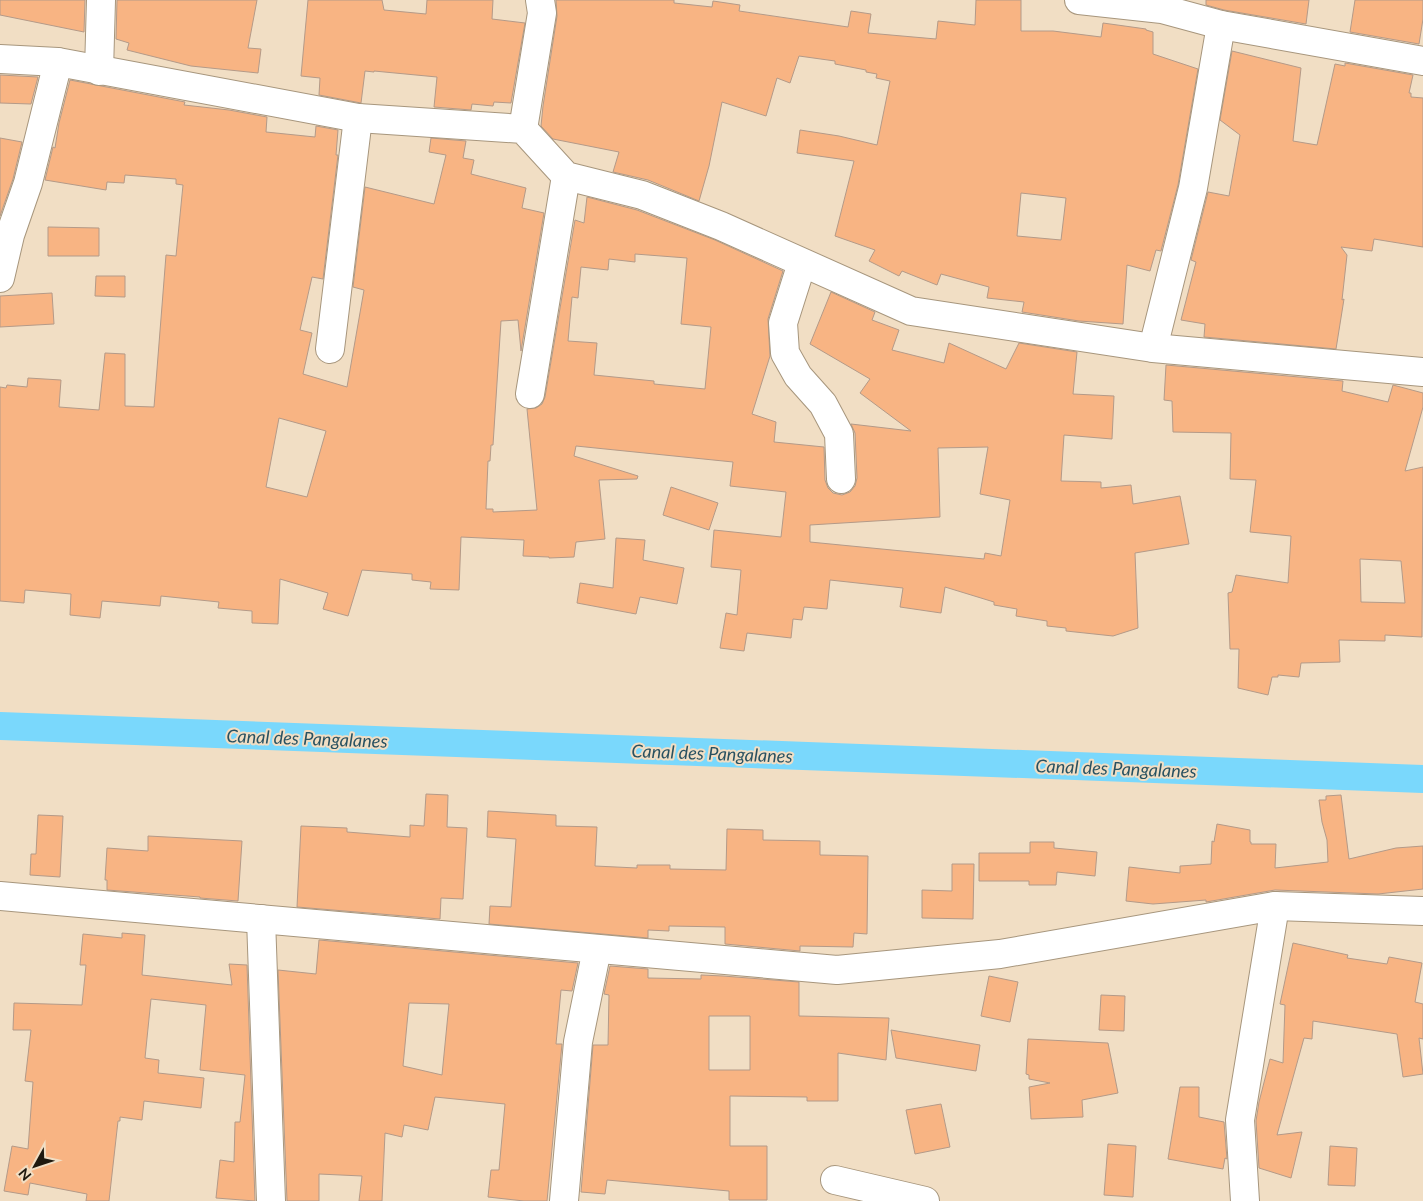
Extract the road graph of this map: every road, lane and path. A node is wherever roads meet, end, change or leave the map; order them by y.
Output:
1 (101, 0) edge
2 (540, 0) edge
3 (1079, 0) edge
4 (1222, 25) junction
5 (0, 59) edge
6 (1423, 61) edge
7 (58, 62) junction
8 (99, 71) junction
9 (358, 118) junction
10 (523, 128) junction
11 (566, 176) junction
12 (802, 263) junction
13 (0, 278) edge
14 (1153, 348) junction
15 (330, 349) dead end
16 (1423, 372) edge
17 (530, 394) dead end
18 (841, 479) dead end
19 (0, 896) edge
20 (1275, 906) junction
21 (1423, 911) edge
22 (261, 919) junction
23 (597, 949) junction
24 (835, 1180) dead end
25 (271, 1201) edge
26 (564, 1201) edge
27 (925, 1201) edge
28 (1245, 1201) edge

1 - 8 street
2 - 10 street
3 - 4 street
4 - 6 street
4 - 14 street
5 - 7 street
7 - 8 street
7 - 13 street
8 - 9 street
9 - 10 street
9 - 15 street
10 - 11 street
11 - 12 street
11 - 17 street
12 - 14 street
12 - 18 street
14 - 16 street
19 - 22 street
20 - 21 street
20 - 23 street
20 - 28 street
22 - 23 street
22 - 25 street
23 - 26 street
24 - 27 street

